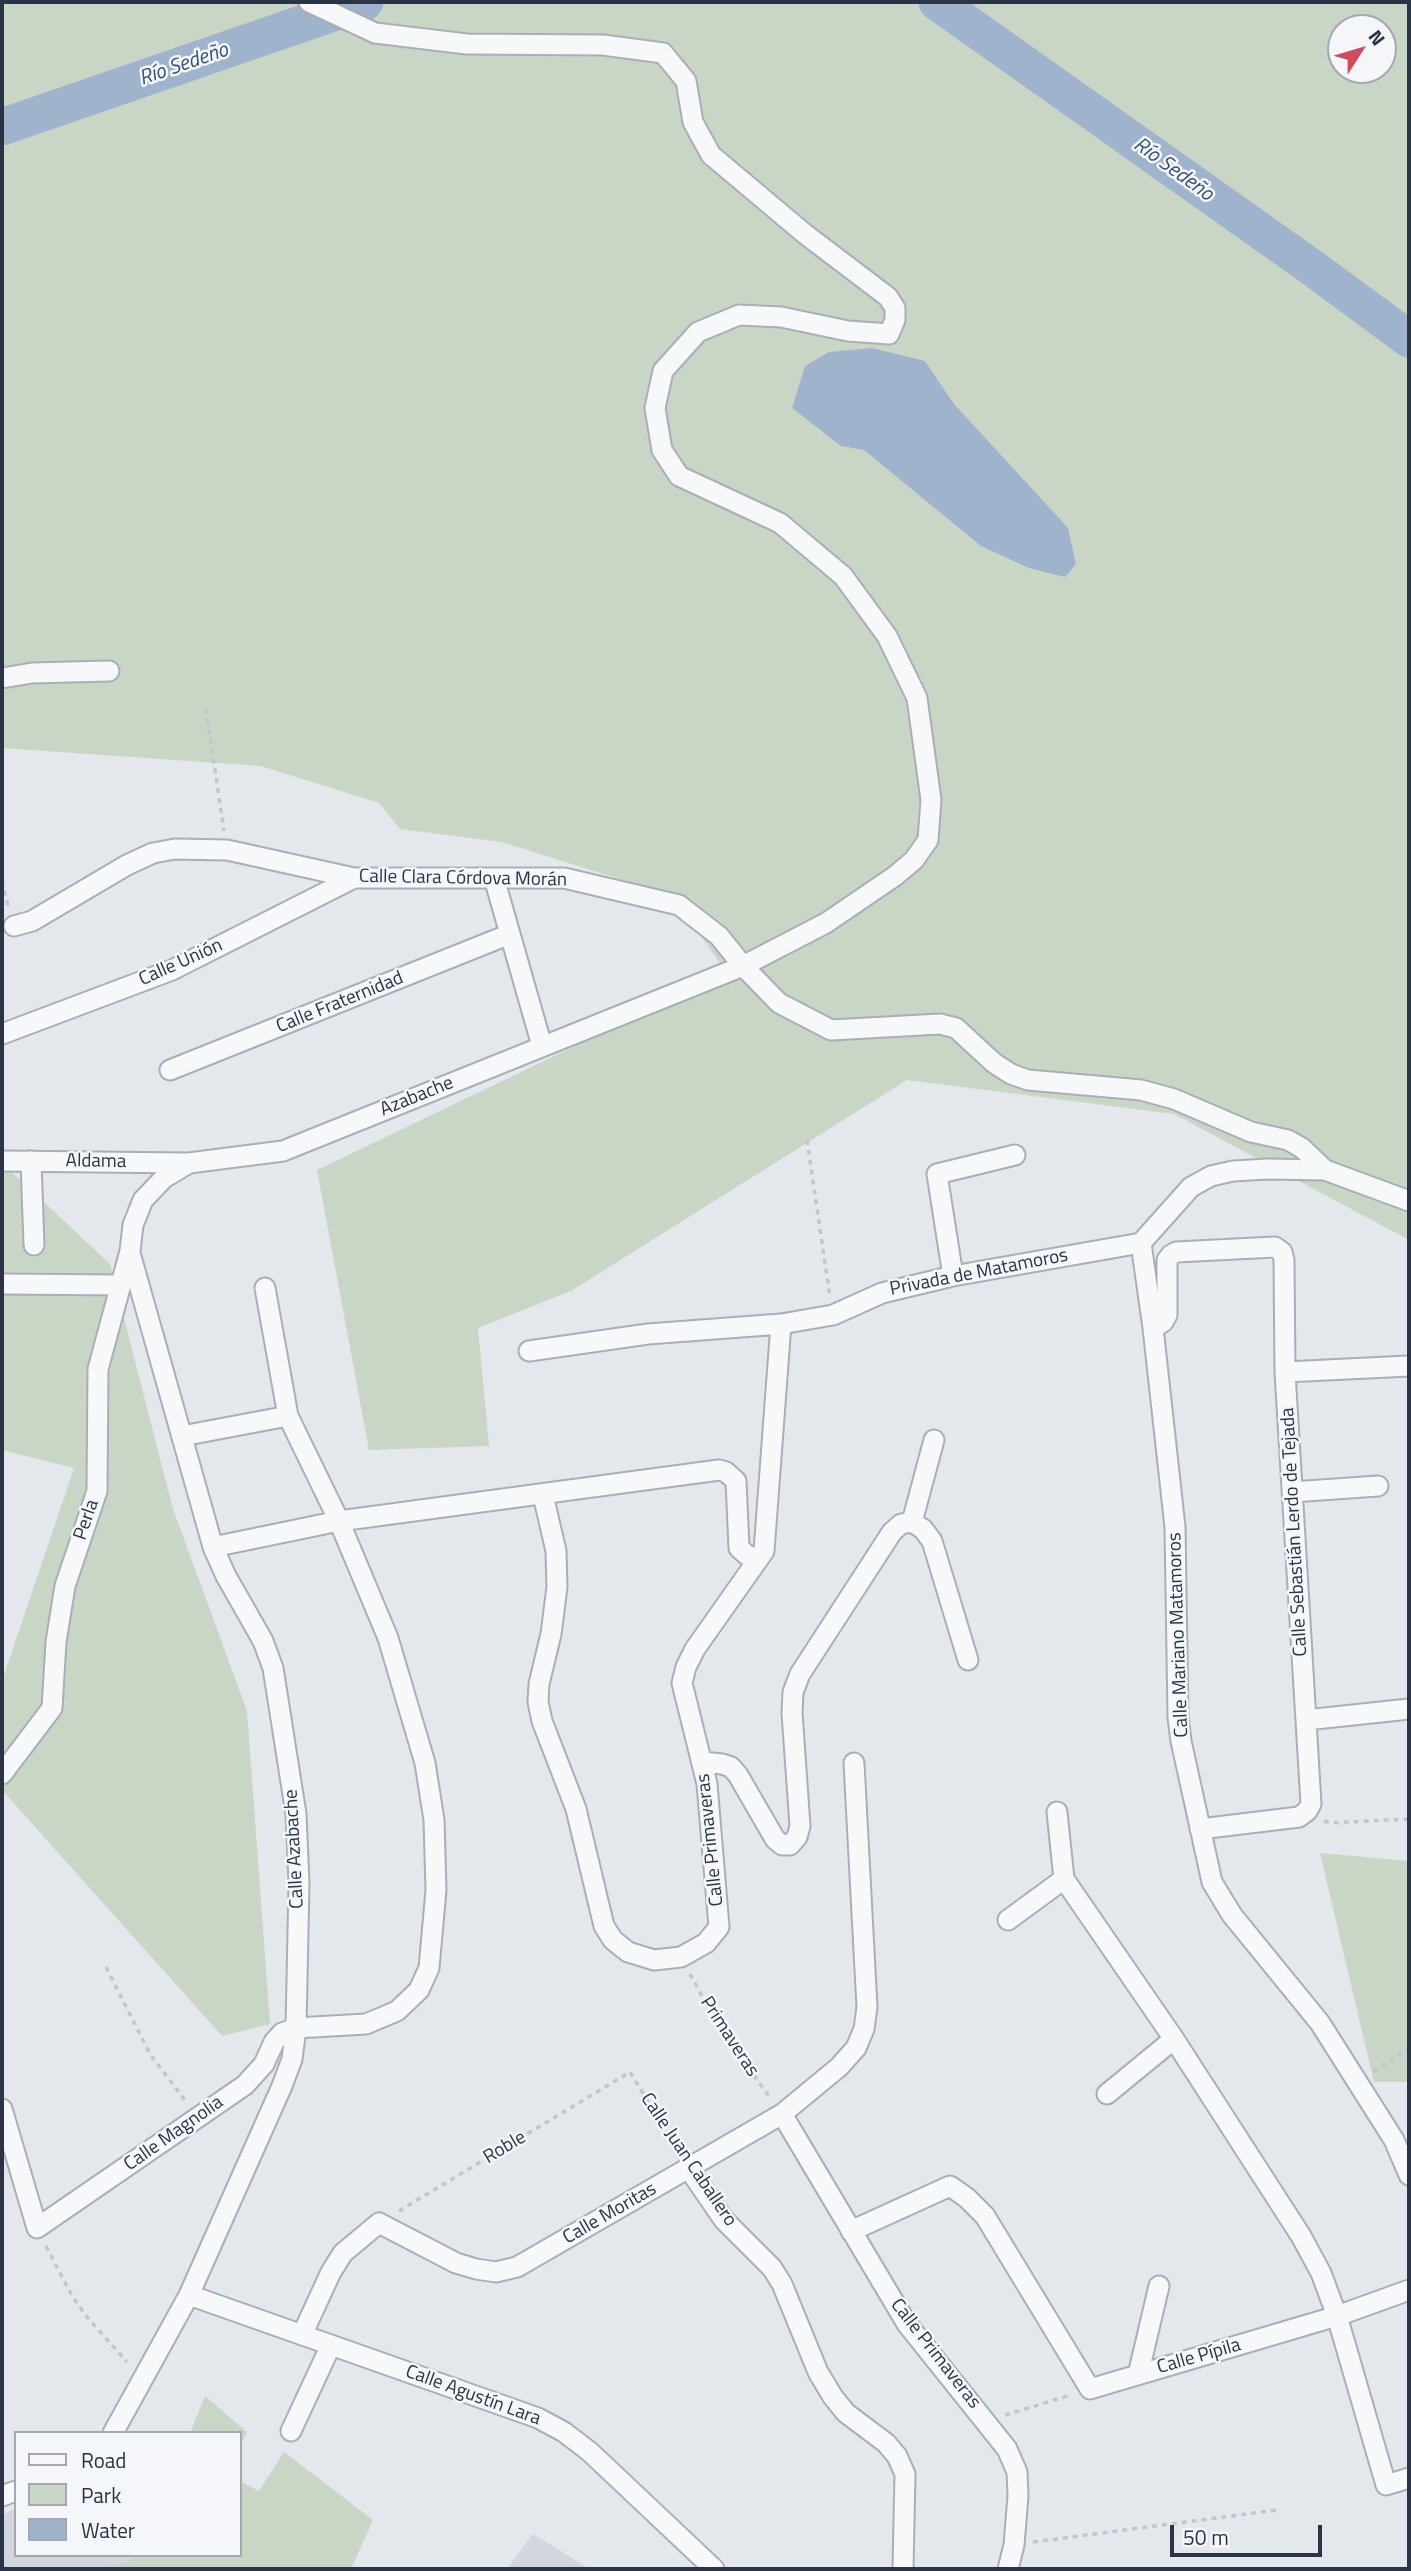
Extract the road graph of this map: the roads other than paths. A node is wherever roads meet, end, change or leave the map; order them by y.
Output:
1 (309, 2) edge
2 (110, 671) dead end
3 (2, 678) edge
4 (354, 878) junction
5 (494, 878) junction
6 (14, 926) road end
7 (510, 934) junction
8 (743, 966) junction
9 (2, 1034) edge
10 (542, 1046) junction
11 (170, 1070) dead end
12 (1014, 1155) dead end
13 (2, 1161) edge
14 (31, 1161) junction
15 (189, 1163) junction
16 (1325, 1170) junction
17 (1409, 1201) edge
18 (1141, 1243) junction
19 (34, 1245) dead end
20 (130, 1251) junction
21 (953, 1276) junction
22 (2, 1283) edge
23 (121, 1285) junction
24 (265, 1288) dead end
25 (781, 1324) junction
26 (1153, 1328) junction
27 (528, 1351) dead end
28 (1409, 1366) edge
29 (1285, 1372) junction
30 (288, 1416) junction
31 (182, 1436) junction
32 (934, 1440) dead end
33 (1378, 1486) dead end
34 (1293, 1492) junction
35 (543, 1495) junction
36 (338, 1521) junction
37 (912, 1522) junction
38 (213, 1547) junction
39 (758, 1559) junction
40 (968, 1660) dead end
41 (1409, 1709) edge
42 (1306, 1720) junction
43 (702, 1762) junction
44 (854, 1763) dead end
45 (2, 1774) edge
46 (1056, 1812) dead end
47 (1200, 1829) junction
48 (1064, 1879) junction
49 (1008, 1920) dead end
50 (296, 2028) junction
51 (1174, 2039) junction
52 (1107, 2094) dead end
53 (2, 2109) edge
54 (782, 2114) junction
55 (689, 2169) junction
56 (1409, 2175) edge
57 (851, 2231) junction
58 (1159, 2286) dead end
59 (1409, 2290) edge
60 (189, 2295) junction
61 (1337, 2316) junction
62 (302, 2335) junction
63 (331, 2345) junction
64 (1138, 2375) junction
65 (114, 2431) edge
66 (291, 2431) dead end
67 (1409, 2478) edge
68 (714, 2569) edge
69 (902, 2569) edge
70 (1008, 2569) edge

1 - 8 street, Azabache
2 - 3 street
4 - 5 street, Calle Clara Córdova Morán
4 - 6 street, Calle Clara Córdova Morán
4 - 9 street, Calle Unión
5 - 7 street
5 - 8 street, Calle Clara Córdova Morán
7 - 10 street
7 - 11 street, Calle Fraternidad
8 - 10 street, Azabache
8 - 16 street
10 - 15 street, Azabache
12 - 21 street
13 - 14 street, Aldama
14 - 15 street, Aldama
14 - 19 street
15 - 20 street, Azabache
16 - 17 street
16 - 18 street
18 - 21 street, Privada de Matamoros
18 - 26 street, Calle Mariano Matamoros
20 - 23 street, Perla
20 - 31 street, Calle Azabache
21 - 25 street, Privada de Matamoros
22 - 23 street
23 - 45 street, Perla
24 - 30 street
25 - 27 street, Privada de Matamoros
25 - 39 street, Calle Primaveras
26 - 29 street, Calle Sebastián Lerdo de Tejada
26 - 47 street, Calle Mariano Matamoros
28 - 29 street
29 - 34 street, Calle Sebastián Lerdo de Tejada
30 - 31 street
30 - 36 street
31 - 38 street, Calle Azabache
32 - 37 street
33 - 34 street
34 - 42 street, Calle Sebastián Lerdo de Tejada
35 - 36 street
35 - 39 street
35 - 43 street, Calle Primaveras
36 - 38 street
36 - 50 street
37 - 40 street
37 - 43 street
38 - 50 street, Calle Azabache
39 - 43 street, Calle Primaveras
41 - 42 street
42 - 47 street, Calle Sebastián Lerdo de Tejada
44 - 54 street, Calle Moritas
46 - 48 street
47 - 56 street, Calle Mariano Matamoros
48 - 49 street
48 - 51 street
50 - 53 street, Calle Magnolia
50 - 60 street, Calle Azabache
51 - 52 street
51 - 61 street
54 - 55 street, Calle Moritas
54 - 57 street, Calle Primaveras
55 - 62 street, Calle Moritas
55 - 69 street, Calle Juan Caballero
57 - 64 street, Calle Pípila
57 - 70 street, Calle Primaveras
58 - 64 street
59 - 61 street, Calle Pípila
60 - 62 street, Calle Agustín Lara
60 - 65 street, Calle Azabache
61 - 64 street, Calle Pípila
61 - 67 street
62 - 63 street, Calle Agustín Lara
63 - 66 street
63 - 68 street, Calle Agustín Lara

